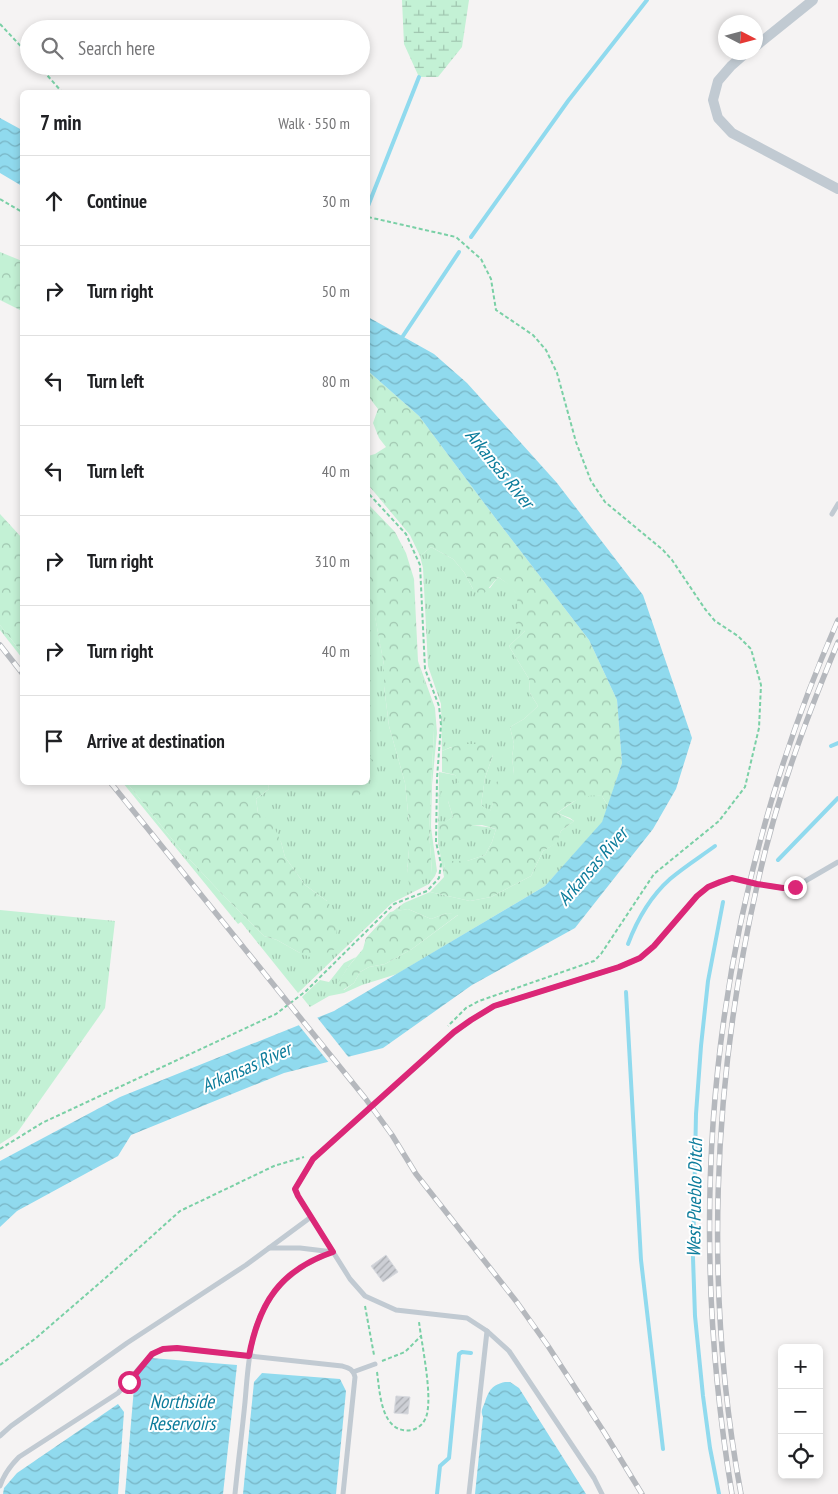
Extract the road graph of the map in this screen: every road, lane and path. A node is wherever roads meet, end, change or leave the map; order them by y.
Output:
1 (813, 0) edge
2 (0, 24) edge
3 (763, 40) edge
4 (20, 45) edge
5 (738, 60) edge
6 (47, 75) edge
7 (60, 90) edge
8 (838, 189) edge
9 (0, 199) edge
10 (20, 211) edge
11 (370, 218) edge
12 (370, 495) edge
13 (838, 504) edge
14 (832, 514) dead end
15 (838, 862) edge
16 (445, 1029) dead end
17 (0, 1150) edge
18 (304, 1158) dead end
19 (311, 1217) junction
20 (268, 1248) junction
21 (333, 1252) junction
22 (363, 1294) junction
23 (418, 1312) junction
24 (488, 1331) junction
25 (421, 1336) junction
26 (249, 1356) junction
27 (0, 1364) edge
28 (375, 1364) junction
29 (353, 1372) junction
30 (0, 1436) edge
31 (0, 1486) edge
32 (236, 1494) edge
33 (343, 1494) edge
34 (469, 1494) edge
35 (602, 1494) edge

1 - 3 street
2 - 4 path
5 - 8 street
6 - 7 path
9 - 10 path
11 - 16 path
12 - 17 path
13 - 14 lane
15 - 19 lane
18 - 27 path
19 - 20 lane
19 - 21 lane
20 - 21 lane
20 - 30 lane
21 - 22 lane
21 - 26 lane
22 - 23 lane
22 - 28 path
23 - 24 lane
23 - 25 path
24 - 34 lane
24 - 35 lane
25 - 28 path
25 - 28 path
26 - 29 lane
26 - 31 lane
26 - 32 lane
28 - 29 lane
29 - 33 lane

